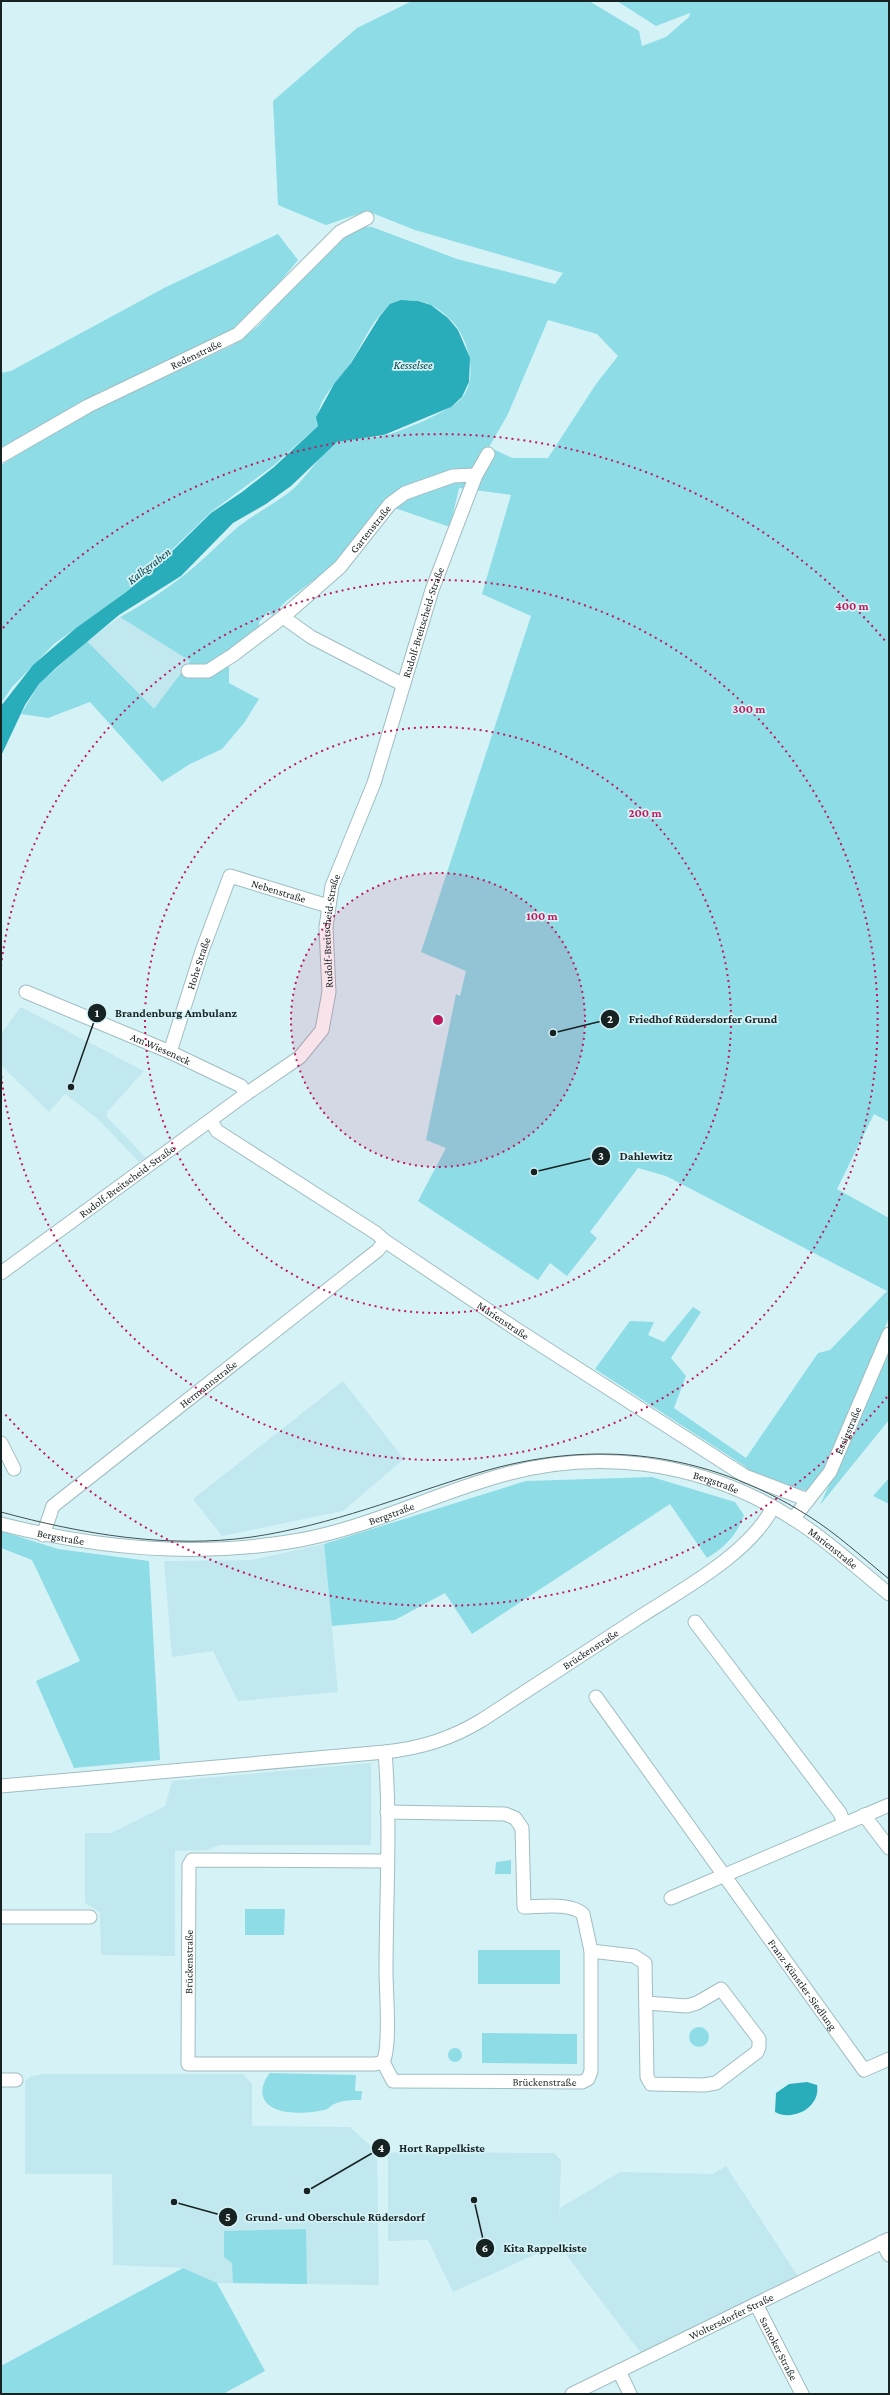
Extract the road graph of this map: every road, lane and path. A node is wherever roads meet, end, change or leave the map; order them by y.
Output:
1 (367, 218) dead end
2 (488, 454) dead end
3 (1, 456) edge
4 (476, 475) junction
5 (283, 617) junction
6 (188, 671) dead end
7 (402, 684) junction
8 (230, 876) joint
9 (328, 906) junction
10 (26, 992) dead end
11 (170, 1052) junction
12 (246, 1094) junction
13 (211, 1121) junction
14 (385, 1241) junction
15 (1, 1273) edge
16 (889, 1334) edge
17 (1, 1443) edge
18 (14, 1469) dead end
19 (808, 1500) junction
20 (773, 1507) junction
21 (793, 1519) junction
22 (1, 1524) edge
23 (44, 1535) junction
24 (889, 1594) edge
25 (695, 1622) dead end
26 (596, 1697) dead end
27 (385, 1752) junction
28 (1, 1786) edge
29 (889, 1805) edge
30 (387, 1812) junction
31 (864, 1815) junction
32 (844, 1823) junction
33 (889, 1848) edge
34 (386, 1861) junction
35 (726, 1876) junction
36 (671, 1898) dead end
37 (1, 1917) edge
38 (90, 1917) dead end
39 (591, 1951) junction
40 (646, 2003) junction
41 (889, 2059) edge
42 (383, 2062) junction
43 (1, 2080) edge
44 (16, 2080) dead end
45 (886, 2241) edge
46 (889, 2255) edge
47 (756, 2304) junction
48 (619, 2371) junction
49 (572, 2394) edge
50 (630, 2394) edge
51 (802, 2394) edge

1 - 3 street, Redenstraße
2 - 4 street, Rudolf-Breitscheid-Straße
4 - 5 street, Gartenstraße
4 - 7 street, Rudolf-Breitscheid-Straße
5 - 6 street, Gartenstraße
5 - 7 street
7 - 9 street, Rudolf-Breitscheid-Straße
8 - 9 street, Nebenstraße
8 - 11 street, Hohe Straße
9 - 12 street, Rudolf-Breitscheid-Straße
10 - 11 street, Am Wieseneck
11 - 12 street, Am Wieseneck
12 - 13 street, Rudolf-Breitscheid-Straße
13 - 14 street, Marienstraße
13 - 15 street, Rudolf-Breitscheid-Straße
14 - 19 street, Marienstraße
14 - 23 street, Hermannstraße
16 - 19 street, Essigstraße
17 - 18 street
19 - 21 street, Essigstraße
20 - 21 street, Marienstraße
20 - 23 street, Bergstraße
20 - 27 street, Brückenstraße
21 - 24 street, Marienstraße
22 - 23 street, Bergstraße
25 - 32 street
26 - 35 street, Franz-Künstler-Siedlung
27 - 28 street, Brückenstraße
27 - 30 street
29 - 31 street
30 - 34 street
30 - 39 street, Brückenstraße
31 - 32 street
31 - 33 street
32 - 35 street
34 - 42 street
34 - 42 street, Brückenstraße
35 - 36 street
35 - 41 street, Franz-Künstler-Siedlung
37 - 38 street
39 - 40 street
39 - 42 street, Brückenstraße
40 - 40 street
43 - 44 street
45 - 46 street
45 - 47 street, Woltersdorfer Straße
47 - 48 street, Woltersdorfer Straße
47 - 51 street, Santoker Straße
48 - 49 street, Woltersdorfer Straße
48 - 50 street

